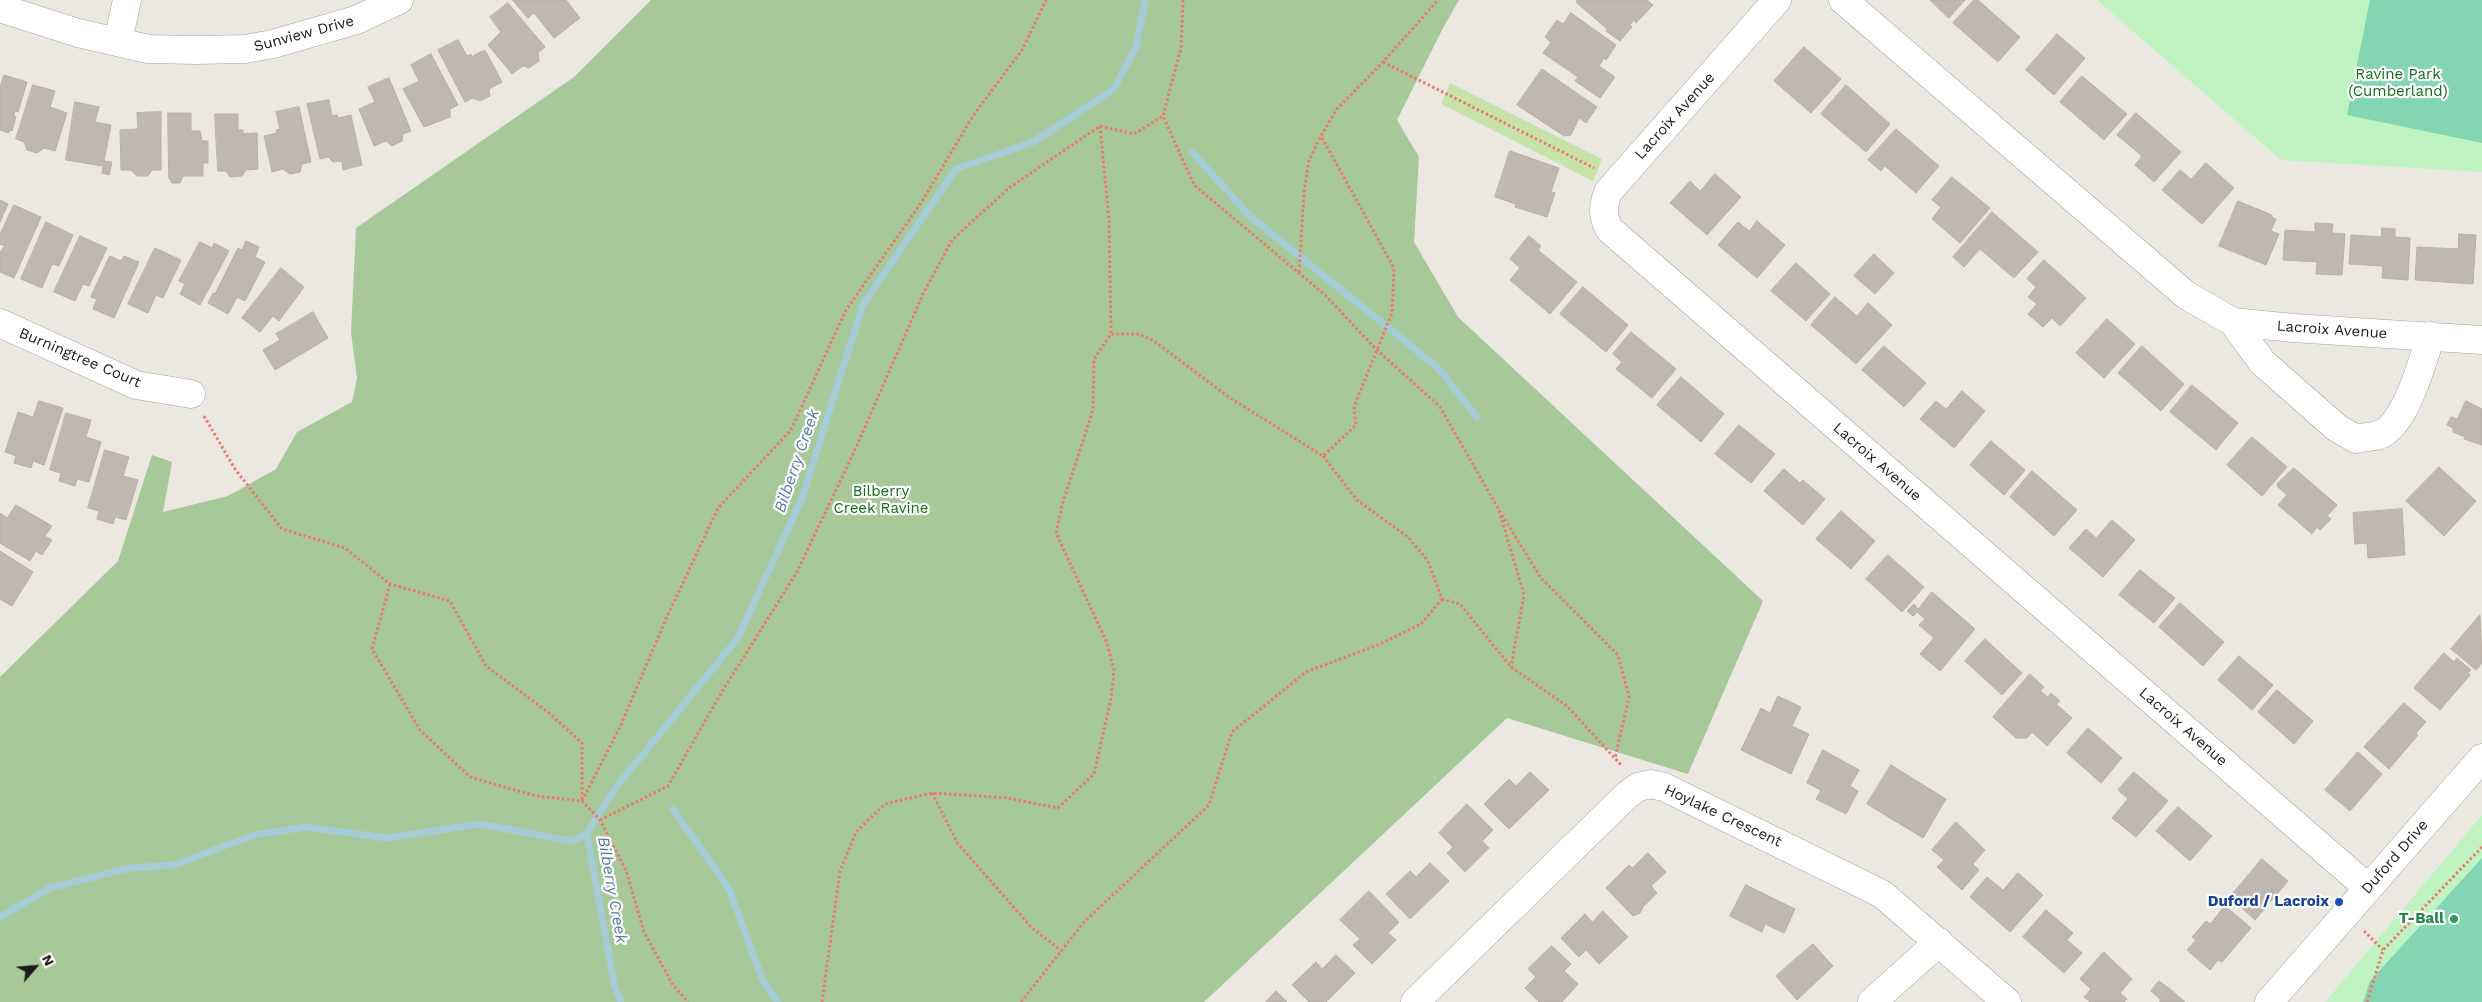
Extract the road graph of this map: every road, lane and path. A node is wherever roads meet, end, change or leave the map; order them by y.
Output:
1 (127, 0) edge
2 (399, 0) edge
3 (1046, 0) edge
4 (1183, 0) edge
5 (1438, 0) edge
6 (1777, 0) edge
7 (1843, 0) edge
8 (0, 8) edge
9 (118, 41) junction
10 (1383, 62) junction
11 (1163, 116) junction
12 (1100, 126) junction
13 (1321, 136) junction
14 (1616, 181) junction
15 (1298, 273) junction
16 (2233, 322) junction
17 (0, 323) edge
18 (1111, 334) junction
19 (2431, 336) junction
20 (2482, 340) edge
21 (1376, 349) junction
22 (191, 394) joint
23 (1322, 456) junction
24 (1499, 510) junction
25 (390, 584) junction
26 (1442, 599) junction
27 (1511, 667) junction
28 (1615, 758) junction
29 (2482, 758) edge
30 (1638, 787) junction
31 (932, 792) junction
32 (582, 801) junction
33 (600, 820) junction
34 (2482, 847) edge
35 (2367, 888) junction
36 (1939, 942) junction
37 (1062, 951) junction
38 (688, 1002) edge
39 (822, 1002) edge
40 (1021, 1002) edge
41 (1415, 1002) edge
42 (1872, 1002) edge
43 (2007, 1002) edge
44 (2269, 1002) edge
45 (2367, 1002) edge

1 - 9 street
2 - 9 street, Sunview Drive
3 - 32 path
4 - 11 path
5 - 10 path
6 - 14 street, Lacroix Avenue
7 - 16 street, Lacroix Avenue
8 - 9 street, Sunview Drive
10 - 13 path
10 - 14 path
11 - 12 path
11 - 15 path
12 - 18 path
12 - 33 path
13 - 15 path
13 - 21 path
14 - 35 street, Lacroix Avenue
15 - 21 path
16 - 19 street, Lacroix Avenue
16 - 19 street, Lacroix Avenue
17 - 22 street, Burningtree Court
18 - 23 path
18 - 31 path
19 - 20 street, Lacroix Avenue
21 - 23 path
21 - 24 path
22 - 25 path
23 - 26 path
24 - 27 path
24 - 28 path
25 - 32 path
25 - 32 path
26 - 27 path
26 - 37 path
27 - 28 path
28 - 30 path
29 - 35 street, Duford Drive
30 - 36 street, Hoylake Crescent
30 - 41 street
31 - 37 path
31 - 39 path
32 - 33 path
33 - 38 path
34 - 45 path
35 - 44 street, Duford Drive
36 - 42 street
36 - 43 street, Hoylake Crescent
37 - 40 path

